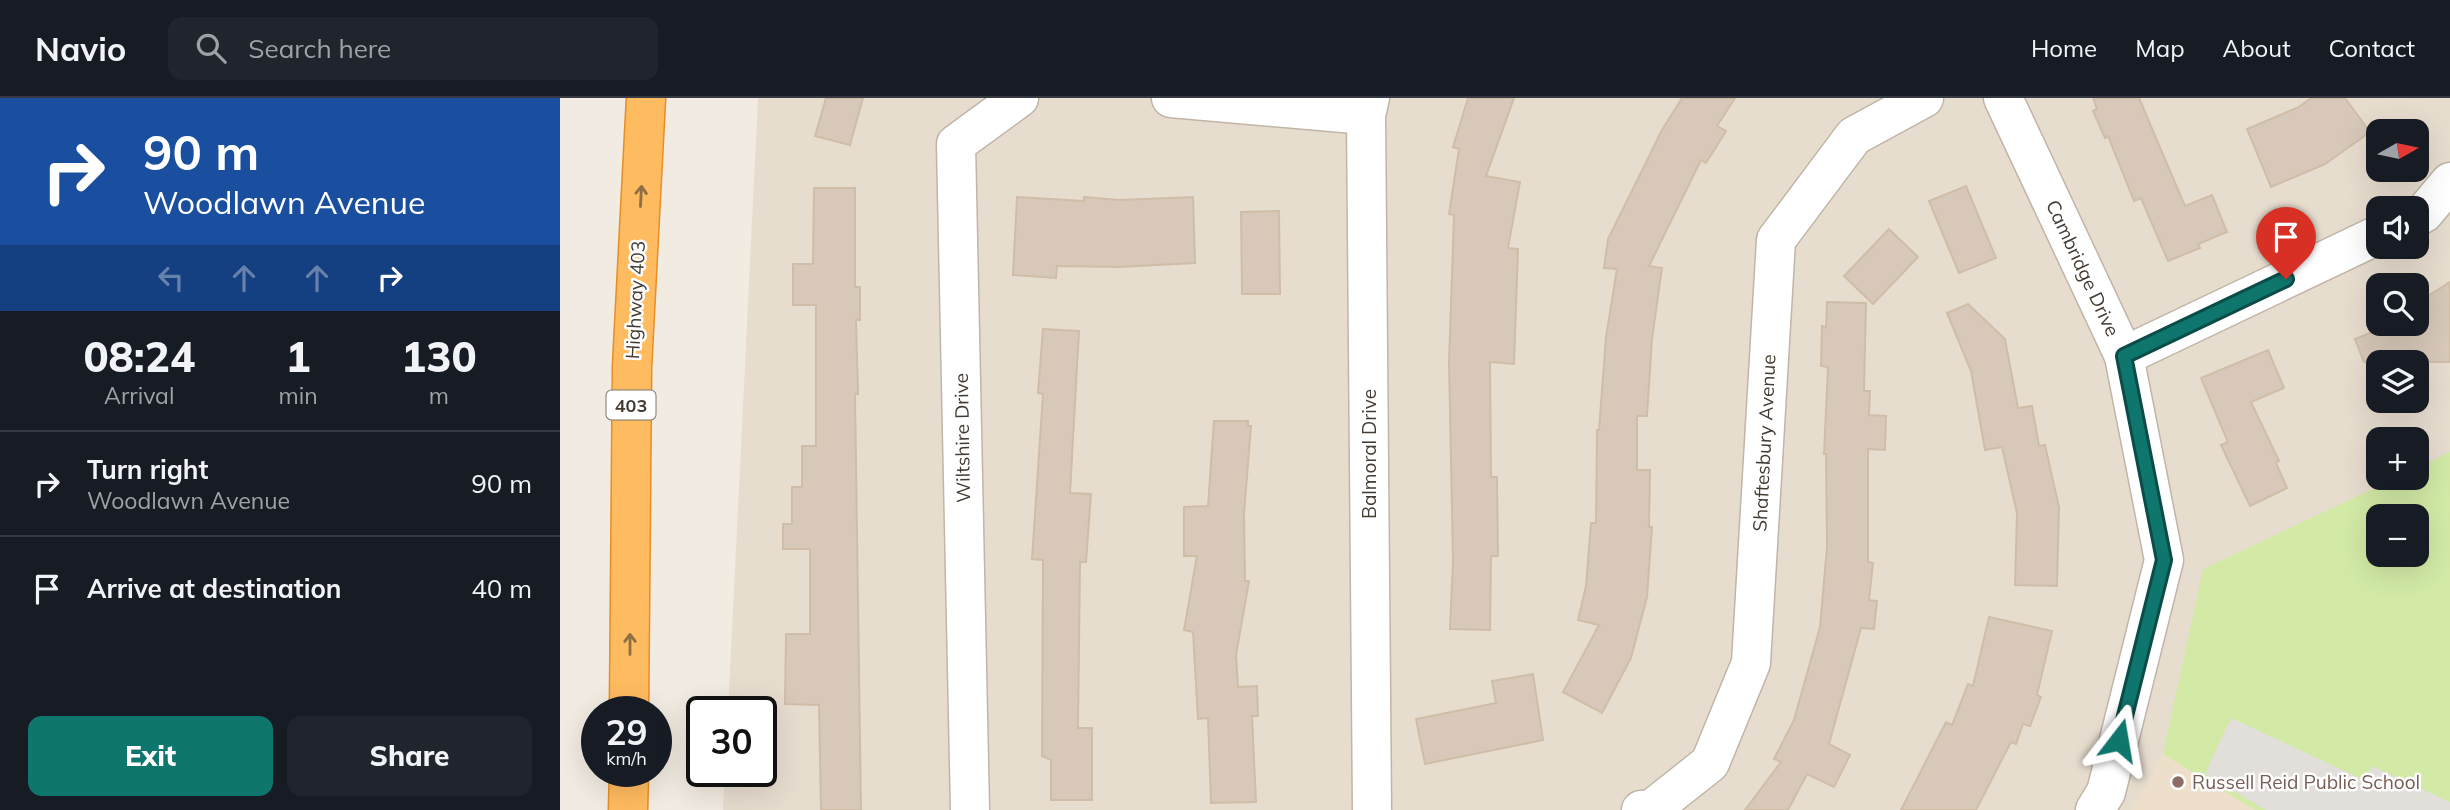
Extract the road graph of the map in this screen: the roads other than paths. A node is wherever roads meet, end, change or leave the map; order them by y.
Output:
1 (646, 98) edge
2 (1019, 98) edge
3 (1171, 98) edge
4 (1924, 98) edge
5 (2003, 98) edge
6 (1368, 107) edge
7 (2450, 181) edge
8 (2429, 207) edge
9 (2366, 241) edge
10 (2124, 356) junction
11 (629, 696) edge
12 (629, 787) edge
13 (628, 810) edge
14 (970, 810) edge
15 (1372, 810) edge
16 (1641, 810) edge
17 (2095, 810) edge

11 -> 1 highway, Highway 403 / 403
2 - 14 street, Wiltshire Drive
3 - 6 street
4 - 16 street, Shaftesbury Avenue
5 - 10 street, Cambridge Drive
6 - 15 street, Balmoral Drive
7 - 8 street
9 - 10 street
10 - 17 street, Cambridge Drive
12 - 13 highway

